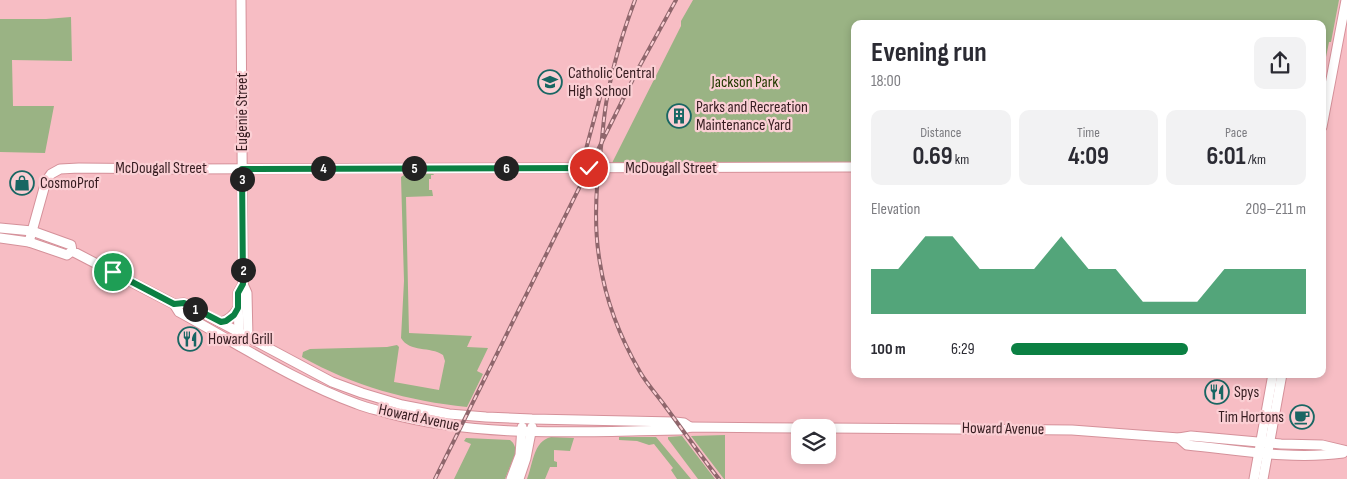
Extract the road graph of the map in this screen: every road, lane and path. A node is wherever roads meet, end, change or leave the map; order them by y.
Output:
1 (241, 0) edge
2 (1346, 0) edge
3 (1326, 106) edge
4 (851, 167) edge
5 (242, 169) junction
6 (0, 228) edge
7 (32, 231) junction
8 (0, 238) edge
9 (29, 242) junction
10 (72, 251) junction
11 (243, 284) junction
12 (174, 304) junction
13 (238, 308) junction
14 (221, 322) junction
15 (238, 332) junction
16 (248, 338) junction
17 (240, 346) junction
18 (1273, 378) edge
19 (1281, 378) edge
20 (522, 419) junction
21 (532, 420) junction
22 (690, 427) junction
23 (791, 428) edge
24 (836, 428) edge
25 (527, 432) junction
26 (1179, 438) junction
27 (1265, 442) junction
28 (1347, 451) edge
29 (1263, 453) junction
30 (511, 479) edge
31 (519, 479) edge
32 (1254, 479) edge
33 (1263, 479) edge

1 - 5 main road, Eugenie Street
2 - 3 main road
4 - 5 main road, McDougall Street
5 - 7 main road, McDougall Street
5 - 11 main road, Eugenie Street
6 - 7 main road, Howard Avenue
7 - 9 main road, McDougall Street
7 - 10 main road, Howard Avenue
8 - 9 main road, Howard Avenue
9 - 10 main road, Howard Avenue
10 - 12 main road, Howard Avenue
11 - 13 main road, Eugenie Street
11 - 16 main road, Eugenie Street
12 - 14 main road, Howard Avenue
12 - 17 main road, Howard Avenue
13 - 14 main road
13 - 15 main road, Eugenie Street
14 - 15 main road, Howard Avenue
15 - 16 main road, Howard Avenue
15 - 17 main road, Eugenie Street
16 - 17 main road
16 - 20 main road, Howard Avenue
17 - 25 main road, Howard Avenue
18 - 27 main road
19 - 27 main road
20 - 21 main road, Howard Avenue
20 - 25 main road
21 - 22 main road, Howard Avenue
21 - 25 main road
22 - 23 main road, Howard Avenue
22 - 25 main road, Howard Avenue
24 - 26 main road, Howard Avenue
25 - 30 main road
25 - 31 main road
26 - 27 main road, Howard Avenue
26 - 29 main road, Howard Avenue
27 - 28 main road, Howard Avenue
27 - 29 main road
28 - 29 main road, Howard Avenue
29 - 32 main road
29 - 33 main road

